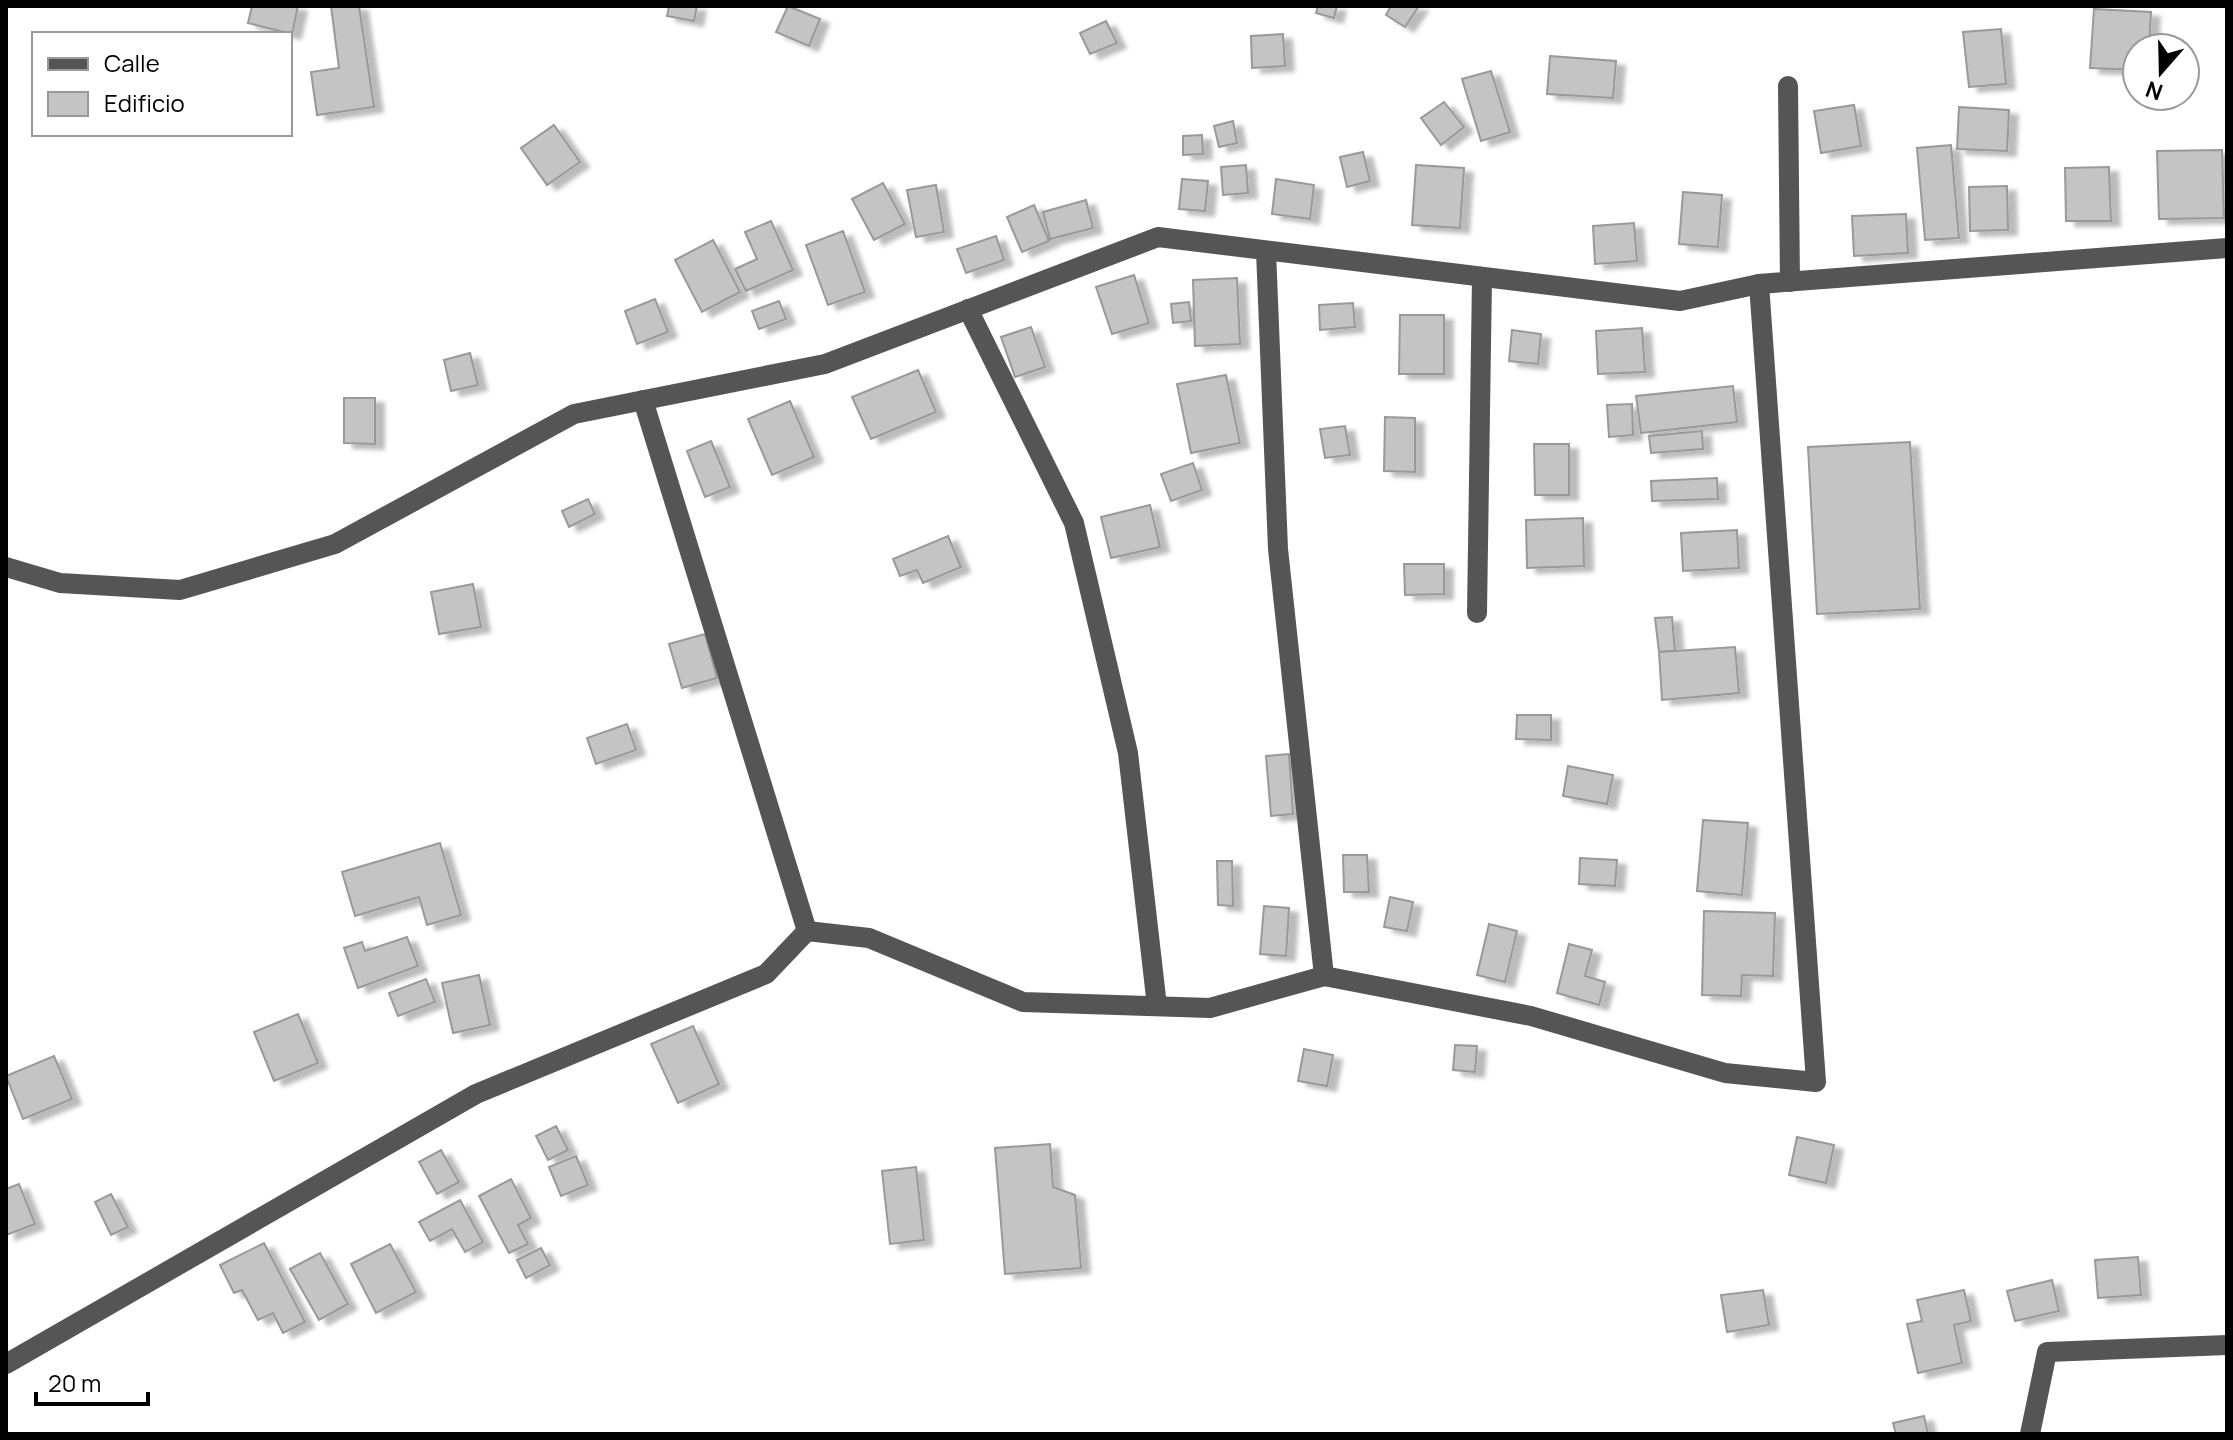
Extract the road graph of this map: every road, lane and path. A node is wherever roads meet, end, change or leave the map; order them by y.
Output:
1 (1788, 86) dead end
2 (2227, 248) edge
3 (1266, 251) junction
4 (1482, 278) junction
5 (1790, 282) junction
6 (1759, 284) junction
7 (968, 309) junction
8 (643, 400) junction
9 (6, 567) edge
10 (1477, 613) dead end
11 (807, 931) junction
12 (1324, 976) junction
13 (1157, 1006) junction
14 (2227, 1345) edge
15 (6, 1364) edge
16 (2030, 1434) edge

1 - 5 street
2 - 5 street
3 - 4 street
3 - 7 street
3 - 12 street
4 - 6 street
4 - 10 street
5 - 6 street
6 - 12 street
7 - 8 street
7 - 13 street
8 - 9 street
8 - 11 street
11 - 13 street
11 - 15 street
12 - 13 street
14 - 16 street

